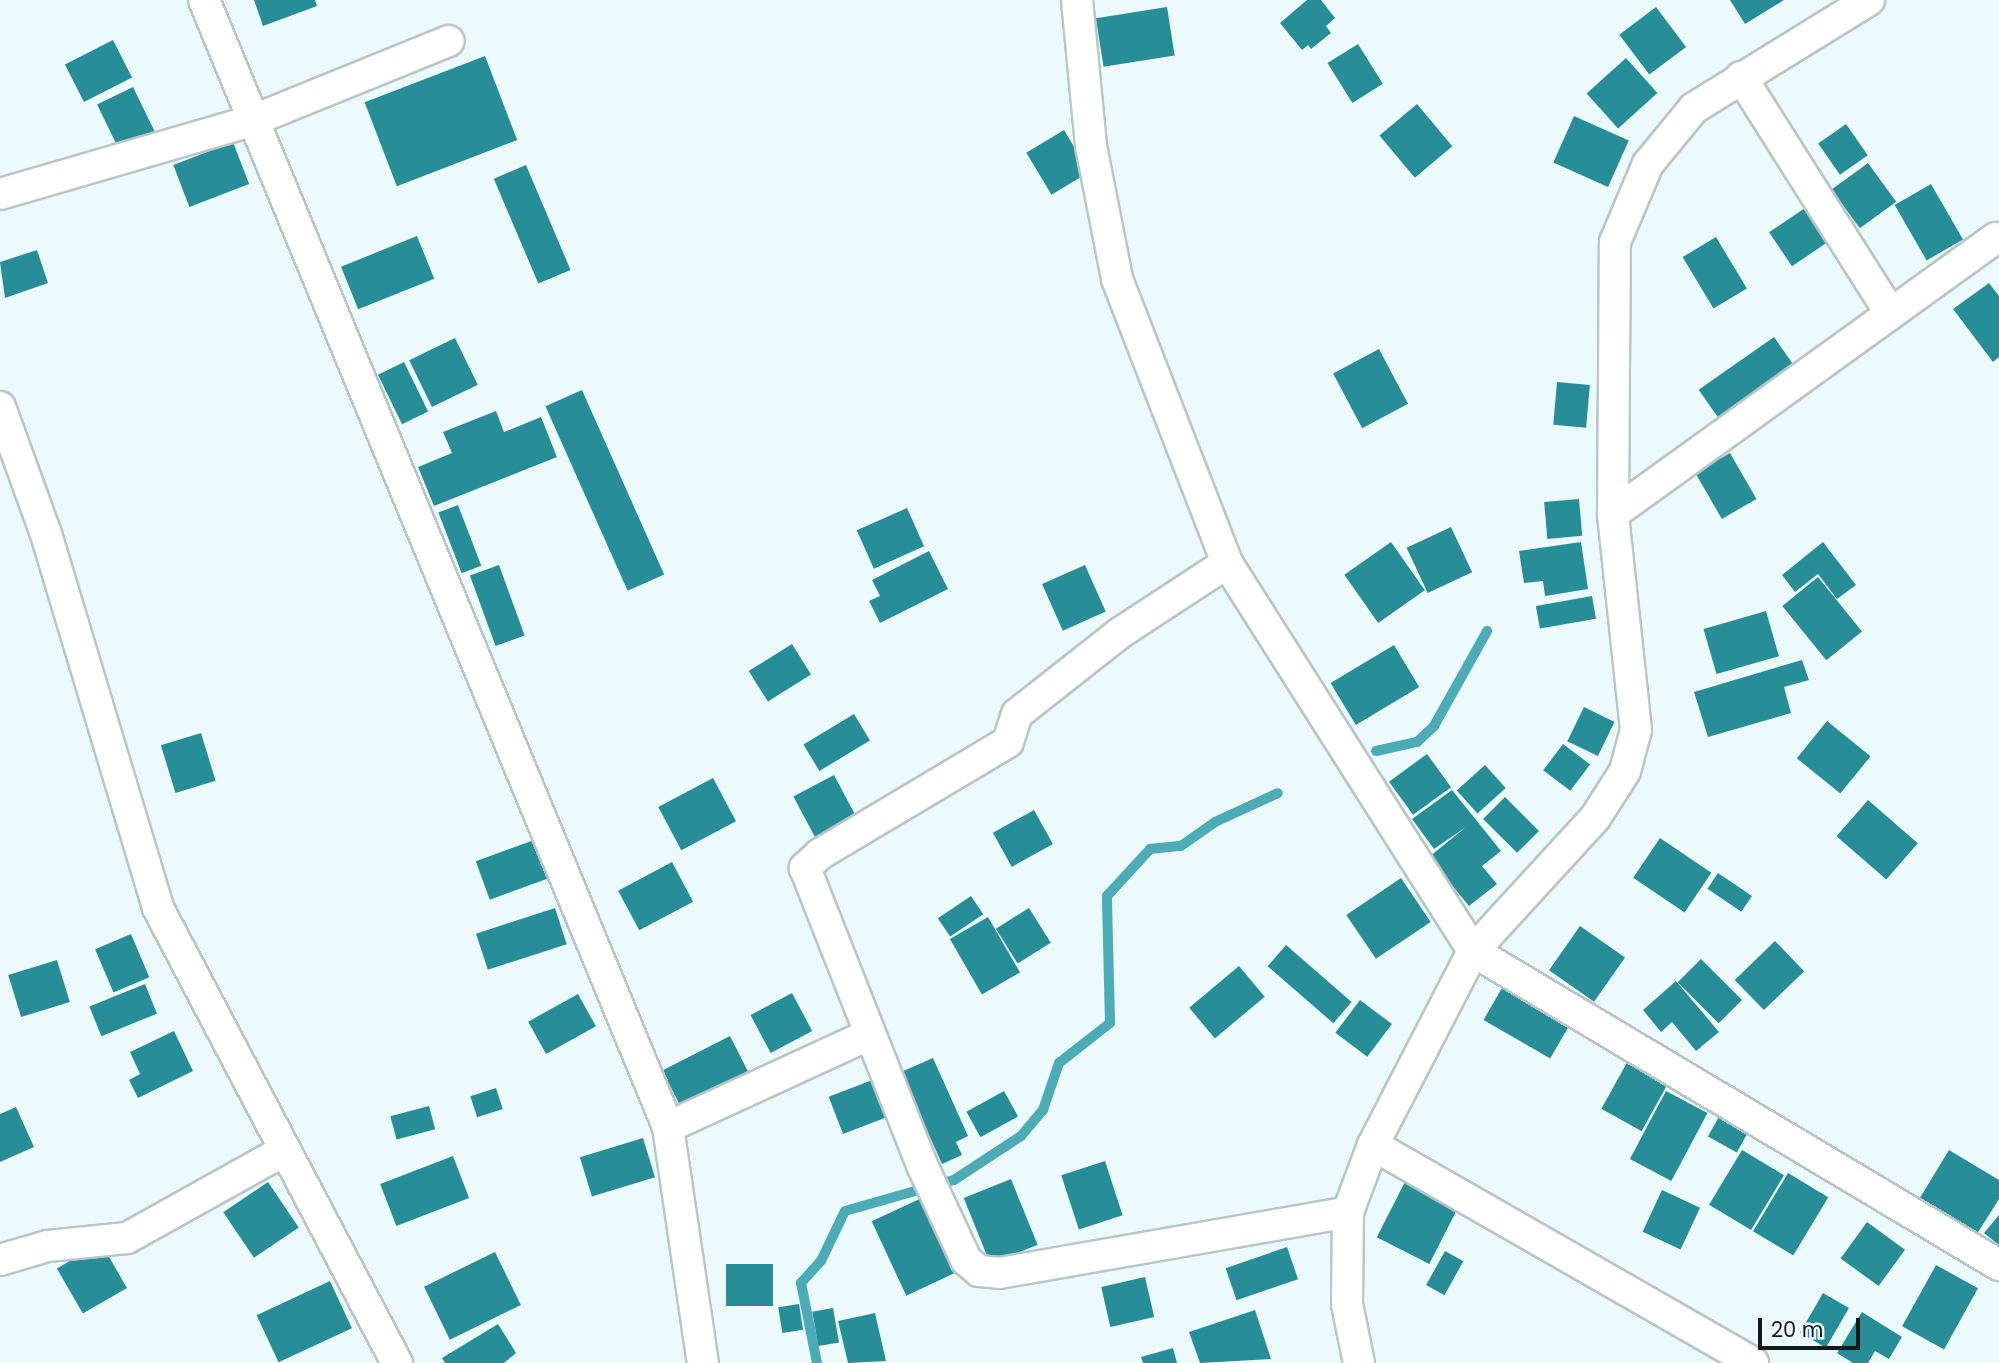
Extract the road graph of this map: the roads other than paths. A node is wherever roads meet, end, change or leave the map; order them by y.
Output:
1 (204, 0) edge
2 (1077, 0) edge
3 (1869, 0) edge
4 (449, 41) dead end
5 (1741, 77) junction
6 (254, 120) junction
7 (0, 194) edge
8 (1996, 238) dead end
9 (1891, 314) junction
10 (0, 407) edge
11 (1613, 514) junction
12 (1227, 563) junction
13 (1473, 951) junction
14 (868, 1035) junction
15 (668, 1127) junction
16 (1373, 1145) junction
17 (283, 1151) junction
18 (1348, 1212) junction
19 (0, 1260) edge
20 (1999, 1265) edge
21 (397, 1363) edge
22 (703, 1363) edge
23 (1359, 1363) edge
24 (1753, 1363) edge

1 - 6 street
2 - 12 street
3 - 5 street
4 - 6 street
5 - 9 street
5 - 11 street
6 - 7 street
6 - 15 street
8 - 9 street
9 - 11 street
10 - 17 street
11 - 13 street
12 - 13 street
12 - 14 street
13 - 16 street
13 - 20 street
14 - 15 street
14 - 18 street
15 - 22 street
16 - 18 street
16 - 24 street
17 - 19 street
17 - 21 street
18 - 23 street

